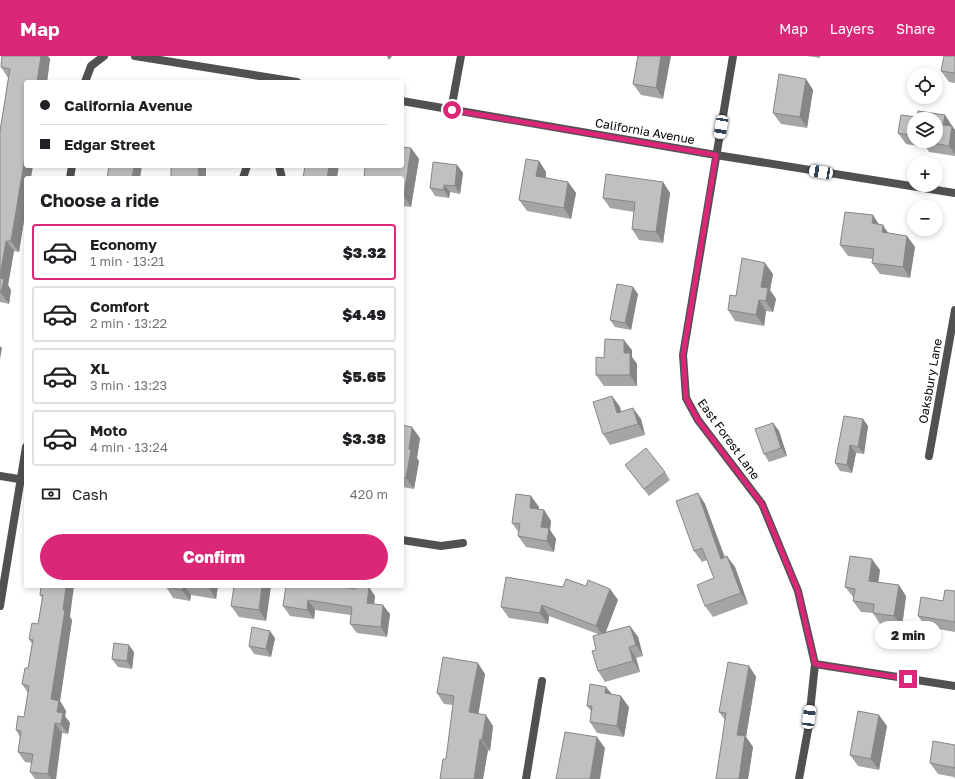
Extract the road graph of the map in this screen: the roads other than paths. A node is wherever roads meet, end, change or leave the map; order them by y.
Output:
1 (135, 56) edge
2 (461, 56) edge
3 (733, 56) edge
4 (102, 57) edge
5 (86, 80) edge
6 (279, 80) edge
7 (404, 101) edge
8 (452, 110) junction
9 (716, 155) junction
10 (955, 193) edge
11 (955, 310) edge
12 (929, 456) dead end
13 (24, 469) edge
14 (0, 476) edge
15 (23, 480) edge
16 (404, 540) edge
17 (463, 542) dead end
18 (0, 606) edge
19 (815, 664) junction
20 (542, 681) dead end
21 (955, 686) edge
22 (526, 779) edge
23 (799, 779) edge

1 - 6 street
2 - 8 street
3 - 9 street, East Forest Lane
4 - 5 street
7 - 8 street, California Avenue
8 - 9 street, California Avenue
9 - 10 street, California Avenue
9 - 19 street, East Forest Lane
11 - 12 street, Oaksbury Lane
13 - 15 street
14 - 15 street
15 - 18 street
16 - 17 street
19 - 21 street
19 - 23 street, East Forest Lane
20 - 22 street

